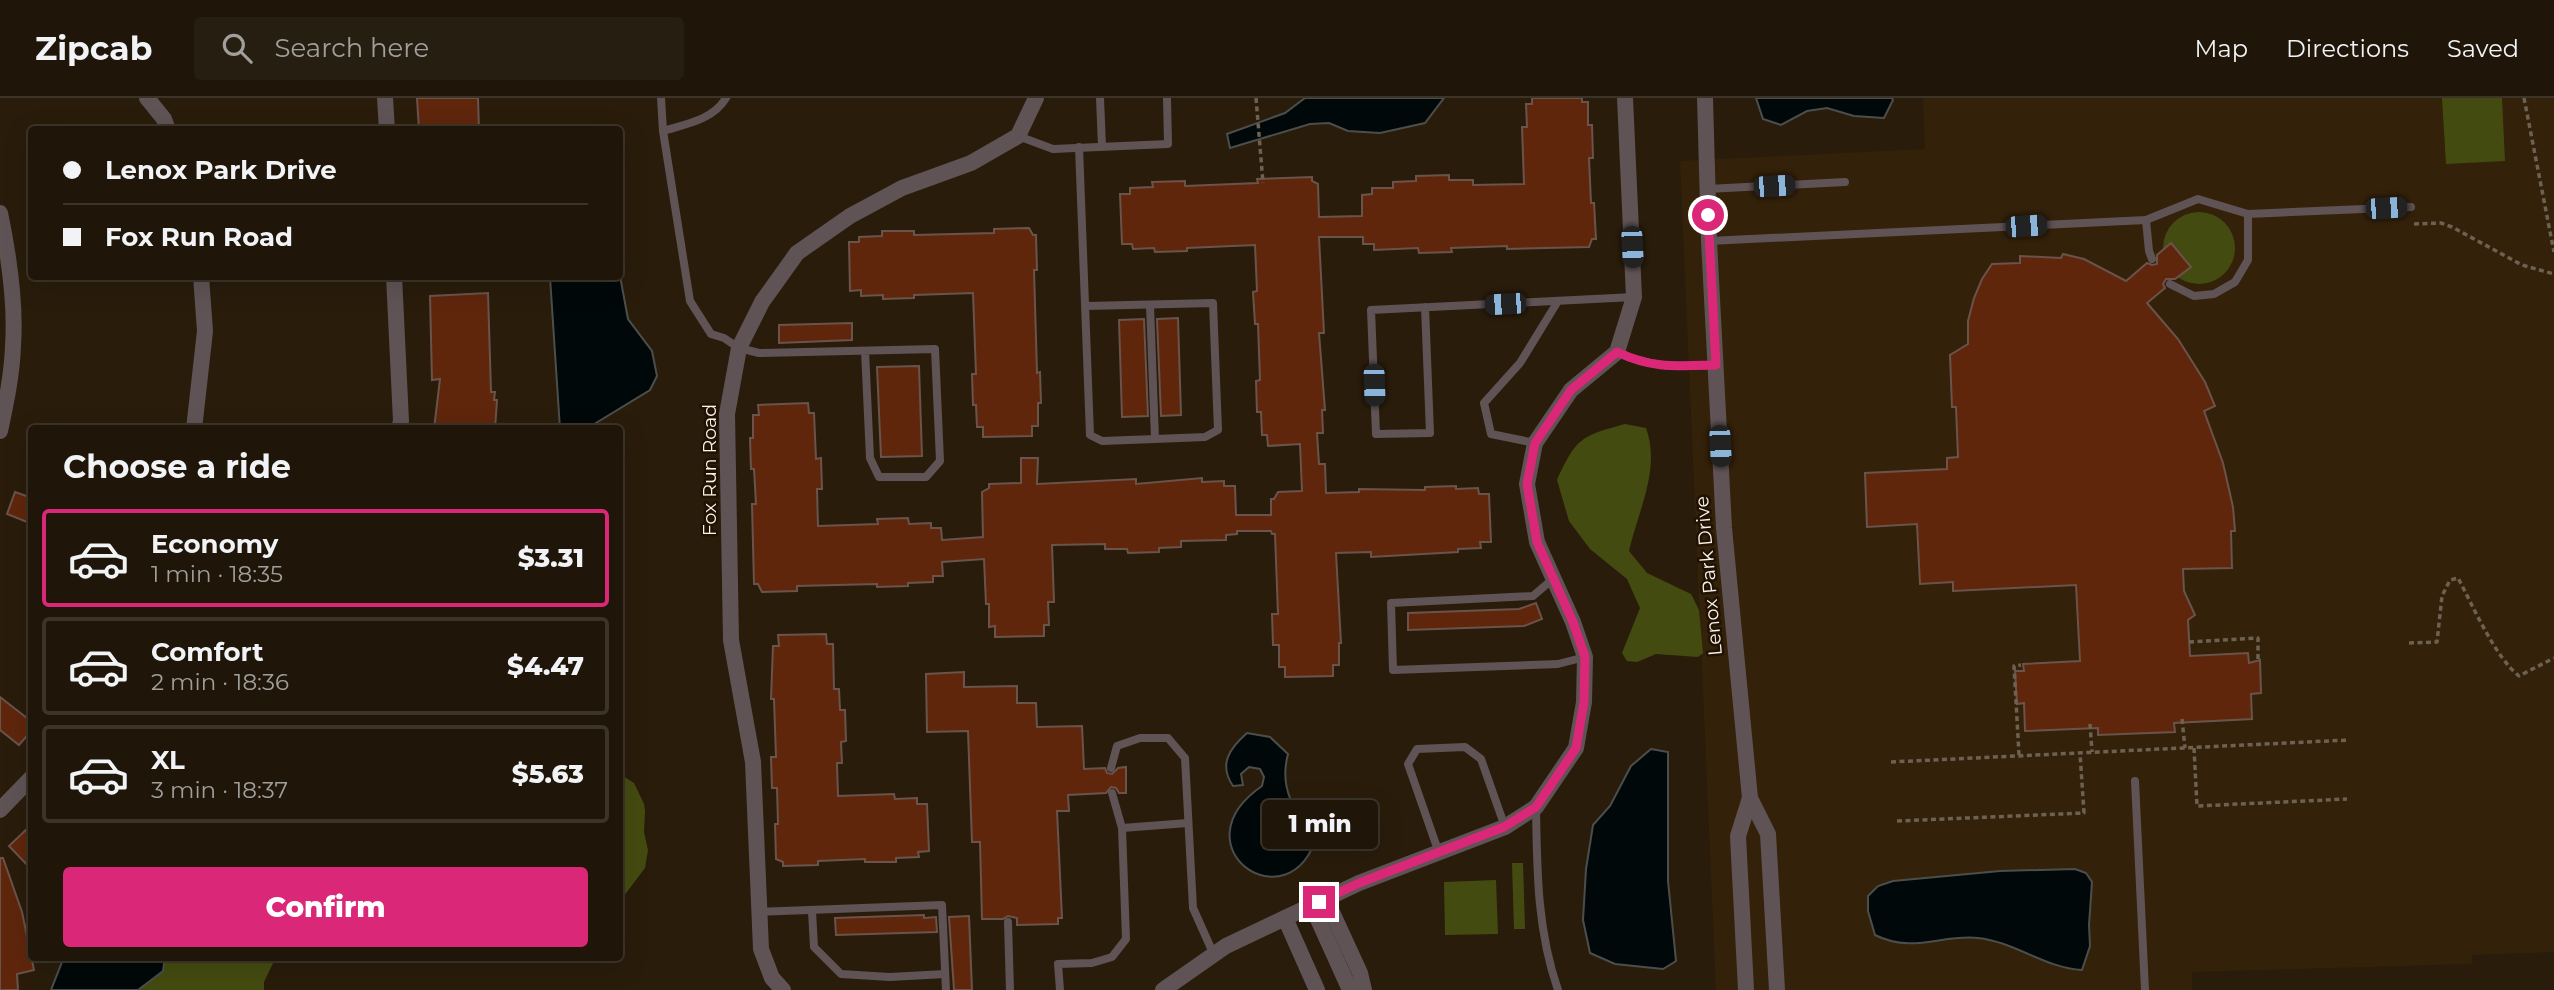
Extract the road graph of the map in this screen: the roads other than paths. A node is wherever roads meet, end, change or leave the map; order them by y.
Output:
1 (147, 98) edge
2 (385, 98) edge
3 (661, 98) edge
4 (726, 98) edge
5 (1036, 98) edge
6 (1100, 98) edge
7 (1167, 98) edge
8 (1625, 98) edge
9 (1705, 98) edge
10 (167, 126) edge
11 (387, 126) edge
12 (663, 131) junction
13 (1018, 136) junction
14 (1102, 146) junction
15 (1079, 148) junction
16 (1845, 182) dead end
17 (1707, 189) junction
18 (2412, 207) dead end
19 (0, 213) edge
20 (2248, 214) junction
21 (2146, 220) junction
22 (1709, 241) junction
23 (2152, 259) dead end
24 (201, 280) edge
25 (394, 280) edge
26 (2170, 284) dead end
27 (1634, 297) junction
28 (1558, 301) junction
29 (1150, 305) junction
30 (1086, 306) junction
31 (1425, 307) junction
32 (739, 348) junction
33 (865, 351) junction
34 (1617, 352) junction
35 (1716, 365) junction
36 (194, 425) edge
37 (400, 425) edge
38 (0, 431) edge
39 (1155, 439) junction
40 (1535, 443) junction
41 (1554, 578) junction
42 (1585, 657) junction
43 (1111, 768) dead end
44 (28, 781) edge
45 (2135, 781) dead end
46 (1112, 793) dead end
47 (1750, 798) junction
48 (1536, 807) junction
49 (0, 810) edge
50 (1188, 823) junction
51 (1504, 827) junction
52 (1122, 828) junction
53 (1439, 853) junction
54 (1319, 902) junction
55 (812, 911) junction
56 (758, 912) junction
57 (1285, 918) junction
58 (1008, 922) dead end
59 (1775, 953) junction
60 (1744, 954) junction
61 (1214, 955) junction
62 (945, 974) junction
63 (783, 990) edge
64 (946, 990) edge
65 (1010, 990) edge
66 (1060, 990) edge
67 (1163, 990) edge
68 (1317, 990) edge
69 (1350, 990) edge
70 (1364, 990) edge
71 (1558, 990) edge
72 (1745, 990) edge
73 (1777, 990) edge
74 (2145, 990) edge

1 - 10 street
2 - 11 street
3 - 12 lane
4 - 12 lane
5 - 13 street
6 - 14 lane
7 - 14 lane
8 - 27 street
9 - 17 street, Lenox Park Drive
12 - 32 lane
13 - 15 lane
13 - 32 street, Fox Run Road
14 - 15 lane
15 - 30 lane
16 - 17 lane
17 - 22 street, Lenox Park Drive
18 - 20 lane
19 - 38 street
20 - 21 lane
20 - 26 lane
21 - 22 lane
21 - 23 lane
22 - 35 street, Lenox Park Drive
24 - 36 street
25 - 37 street
27 - 28 lane
27 - 34 street
28 - 31 lane
28 - 40 lane
29 - 30 lane
29 - 39 lane
29 - 39 lane
30 - 39 lane
31 - 31 lane
32 - 33 lane
32 - 56 street, Fox Run Road
33 - 33 lane
34 - 35 lane
34 - 40 street
35 - 47 street, Lenox Park Drive
40 - 41 street
41 - 42 street
41 - 42 lane
42 - 48 street
43 - 50 lane
44 - 49 street
45 - 74 lane
46 - 52 lane
47 - 59 street, Lenox Park Drive
47 - 60 street, Lenox Park Drive
48 - 51 street
48 - 71 lane
50 - 52 lane
50 - 61 lane
51 - 53 street
51 - 53 lane
52 - 66 lane
53 - 54 street
54 - 57 street
54 - 69 street
54 - 70 street
55 - 56 lane
55 - 62 lane
55 - 62 lane
56 - 63 street, Fox Run Road
57 - 61 street
57 - 68 street
58 - 65 lane
59 - 60 street
59 - 73 street, Lenox Park Drive
60 - 72 street, Lenox Park Drive
61 - 67 street
62 - 64 lane

